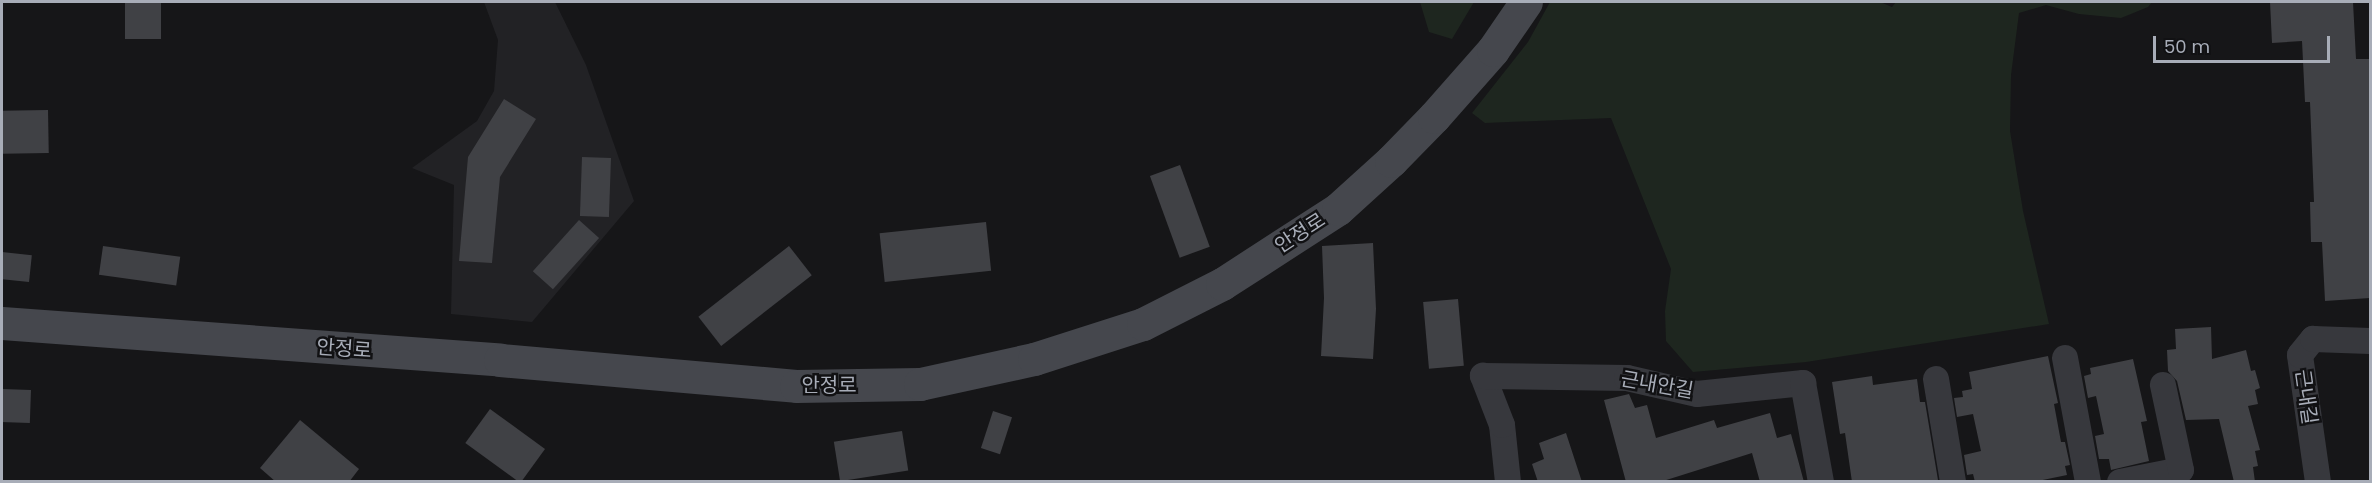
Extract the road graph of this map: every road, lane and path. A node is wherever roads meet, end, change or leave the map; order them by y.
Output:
1 (1526, 2) edge
2 (2, 323) edge
3 (2370, 341) edge
4 (2065, 358) dead end
5 (1936, 379) dead end
6 (2163, 385) dead end
7 (1508, 482) edge
8 (1821, 482) edge
9 (1953, 482) edge
10 (2088, 482) edge
11 (2120, 482) edge
12 (2318, 482) edge

1 - 2 street, 안정로
3 - 12 street, 근내길
4 - 10 street
5 - 9 street
6 - 11 street
7 - 8 street, 근내안길

